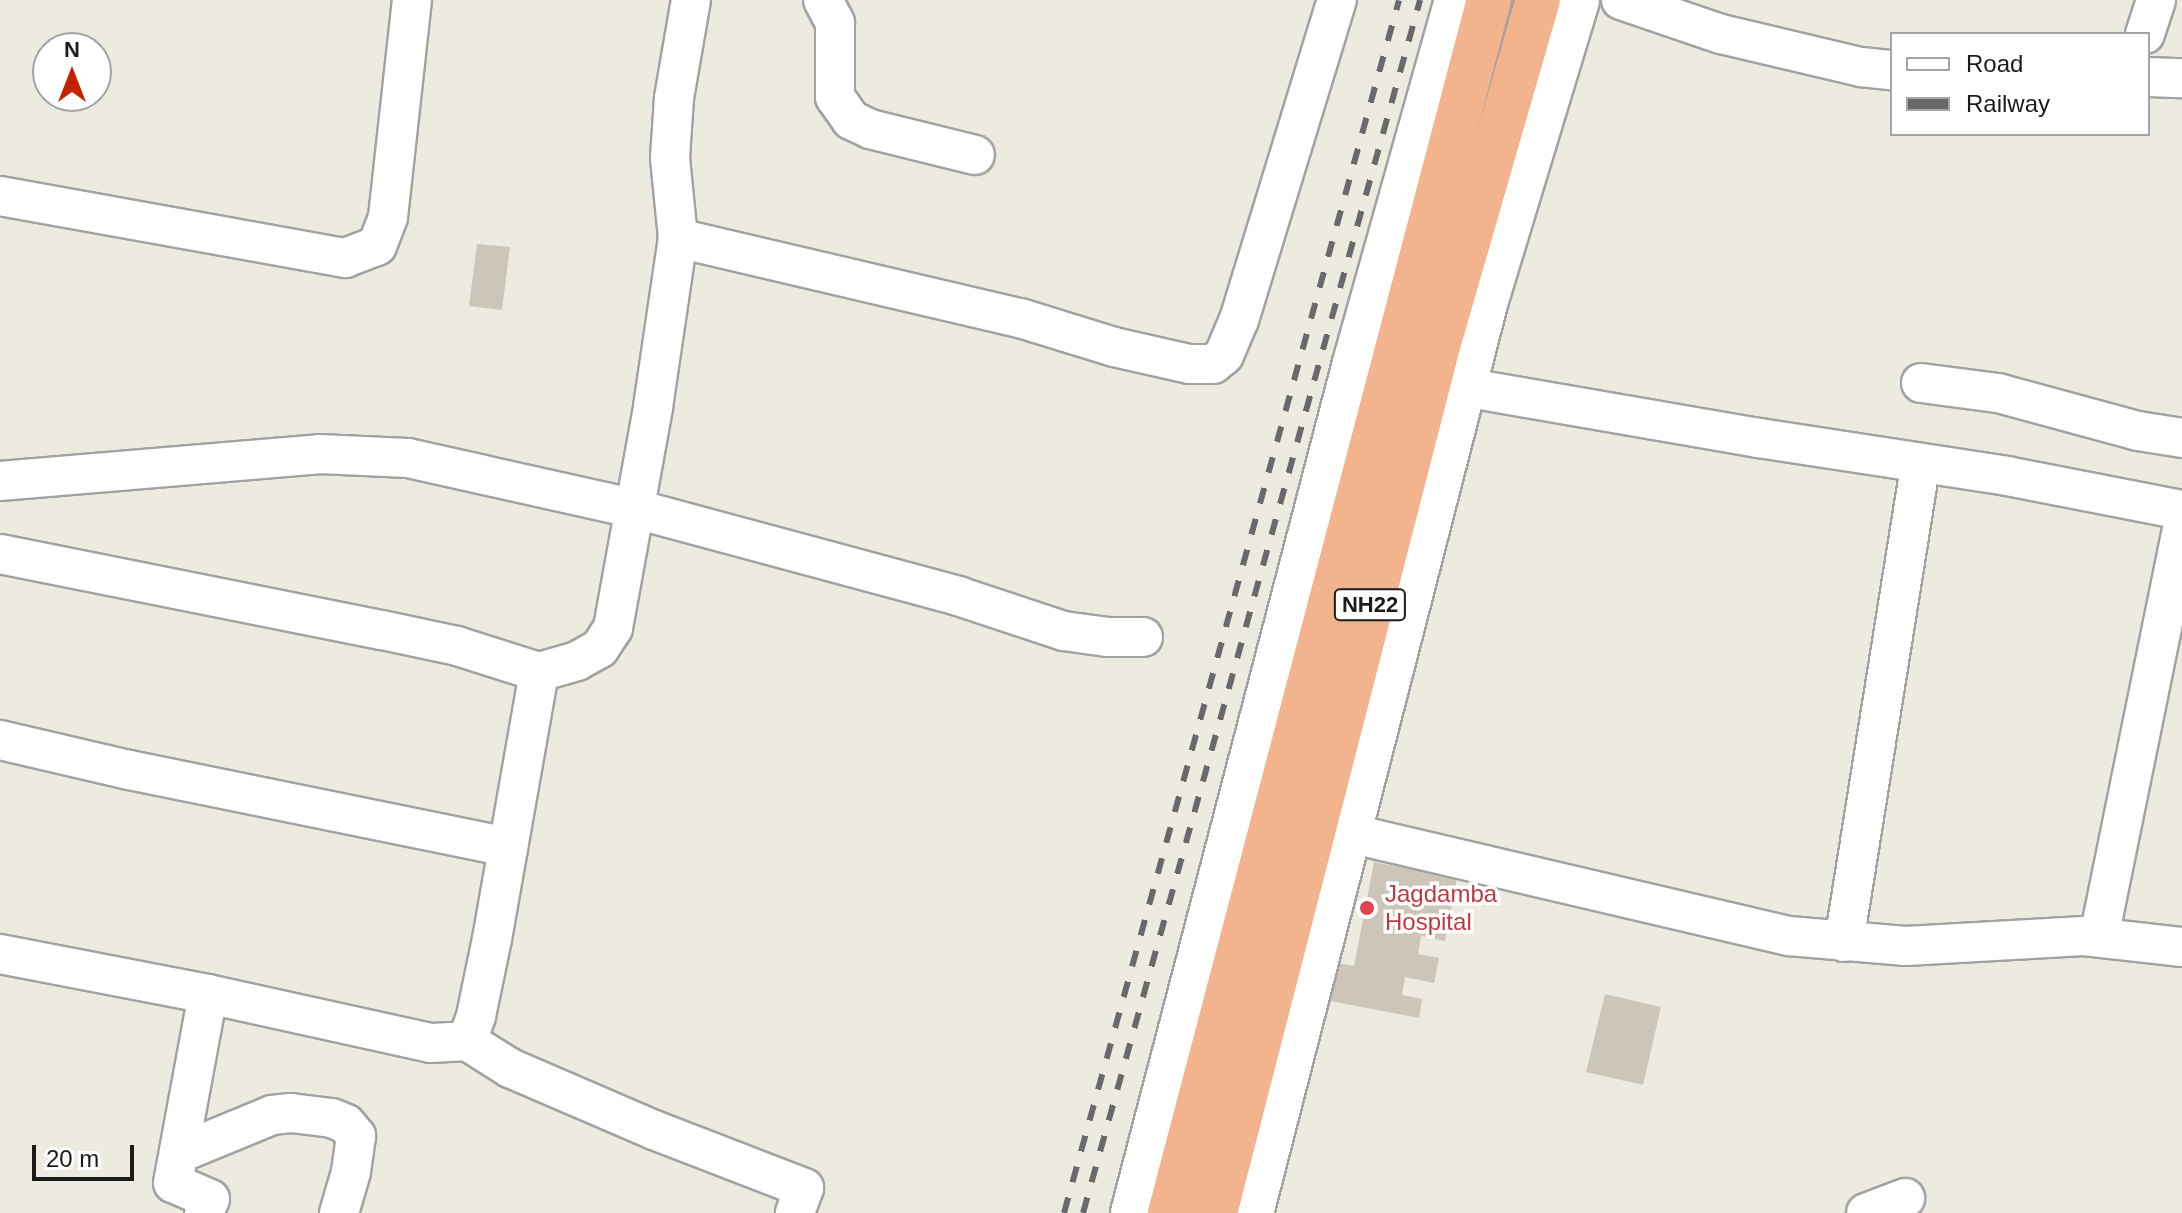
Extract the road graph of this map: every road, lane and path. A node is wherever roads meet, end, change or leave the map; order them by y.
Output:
1 (412, 0) edge
2 (691, 0) edge
3 (823, 0) edge
4 (1337, 0) edge
5 (1457, 0) edge
6 (1489, 0) edge
7 (1538, 0) edge
8 (1577, 0) edge
9 (1621, 0) edge
10 (2156, 0) edge
11 (2146, 32) edge
12 (1890, 70) edge
13 (2150, 77) edge
14 (2182, 78) edge
15 (975, 155) dead end
16 (0, 196) edge
17 (678, 238) junction
18 (1921, 383) dead end
19 (1463, 387) junction
20 (2182, 438) edge
21 (1921, 463) junction
22 (0, 481) edge
23 (636, 509) junction
24 (2182, 510) edge
25 (2182, 530) edge
26 (0, 554) edge
27 (1143, 637) dead end
28 (539, 672) junction
29 (0, 740) edge
30 (1349, 833) junction
31 (508, 847) junction
32 (2099, 937) junction
33 (1844, 942) junction
34 (2182, 947) edge
35 (0, 954) edge
36 (208, 994) junction
37 (467, 1041) junction
38 (180, 1153) junction
39 (1905, 1198) dead end
40 (204, 1213) edge
41 (339, 1213) edge
42 (795, 1213) edge
43 (1133, 1213) edge
44 (1170, 1213) edge
45 (1215, 1213) edge
46 (1251, 1213) edge
47 (1866, 1213) edge

1 - 16 street
2 - 17 street
3 - 15 street
4 - 17 street
5 - 43 street
6 - 44 highway, NH22
7 - 45 highway, NH22
8 - 19 street
9 - 12 street
10 - 11 street
13 - 14 street
17 - 23 street
18 - 20 street
19 - 21 street
19 - 30 street
21 - 24 street
21 - 33 street
22 - 23 street
23 - 27 street
23 - 28 street
25 - 32 street
26 - 28 street
28 - 31 street
29 - 31 street
30 - 33 street
30 - 46 street
31 - 37 street
32 - 33 street
32 - 34 street
35 - 36 street
36 - 37 street
36 - 38 street
37 - 42 street
38 - 40 street
38 - 41 street
39 - 47 street

